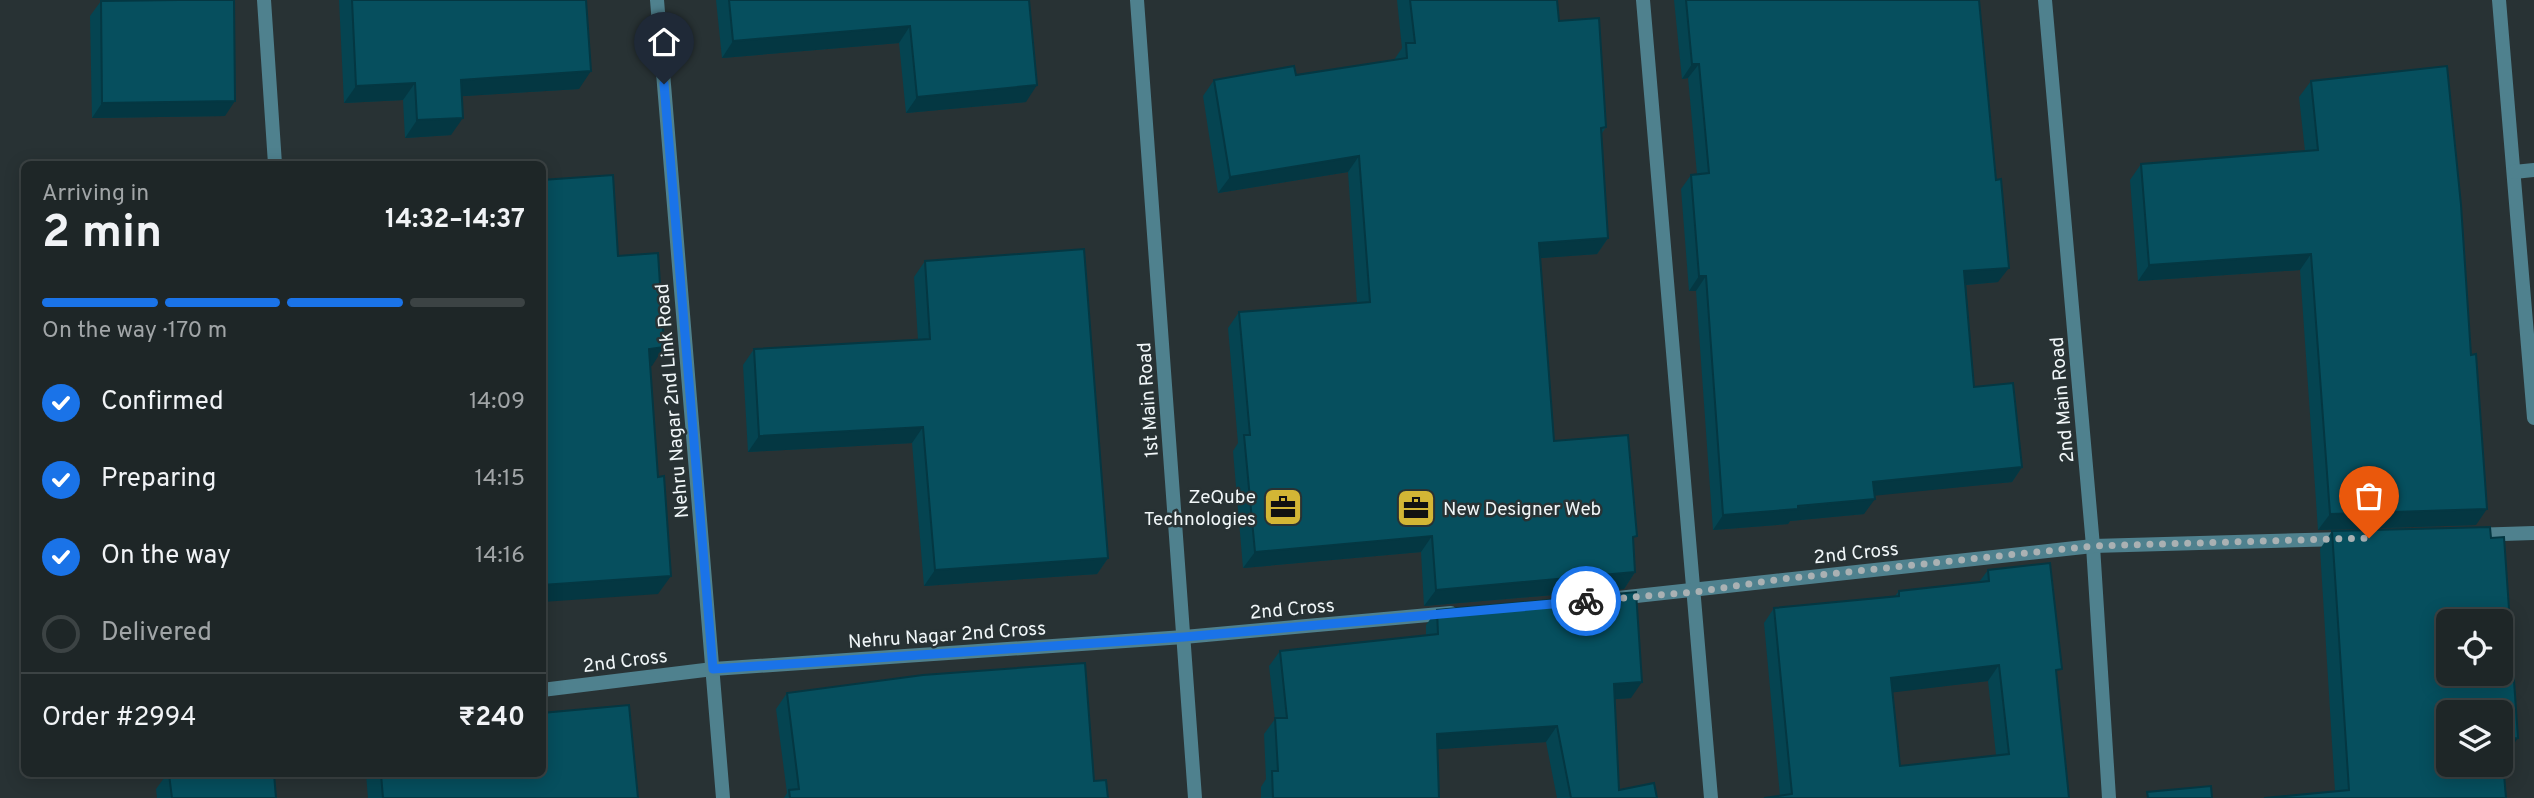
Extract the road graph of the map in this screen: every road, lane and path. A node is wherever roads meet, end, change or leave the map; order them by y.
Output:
1 (264, 0) edge
2 (657, 0) edge
3 (1137, 0) edge
4 (1643, 0) edge
5 (2045, 0) edge
6 (2499, 0) edge
7 (275, 161) edge
8 (2534, 170) edge
9 (2514, 172) junction
10 (2534, 418) edge
11 (2534, 533) edge
12 (2451, 536) edge
13 (2355, 539) edge
14 (2093, 546) junction
15 (1695, 592) junction
16 (1598, 600) edge
17 (1460, 612) edge
18 (1184, 637) junction
19 (713, 669) junction
20 (546, 690) edge
21 (723, 798) edge
22 (1195, 798) edge
23 (1711, 798) edge
24 (2109, 798) edge

1 - 7 street
2 - 19 street, Nehru Nagar 2nd Link Road
3 - 18 street, 1st Main Road
4 - 15 street
5 - 14 street, 2nd Main Road
6 - 9 street
8 - 9 street
9 - 10 street
11 - 12 street
13 - 14 street, 2nd Cross
14 - 15 street, 2nd Cross
14 - 24 street, 2nd Main Road
15 - 16 street, 2nd Cross
15 - 23 street
17 - 18 street, 2nd Cross
18 - 19 street, Nehru Nagar 2nd Cross
18 - 22 street, 1st Main Road
19 - 20 street, 2nd Cross
19 - 21 street, Nehru Nagar 2nd Link Road

